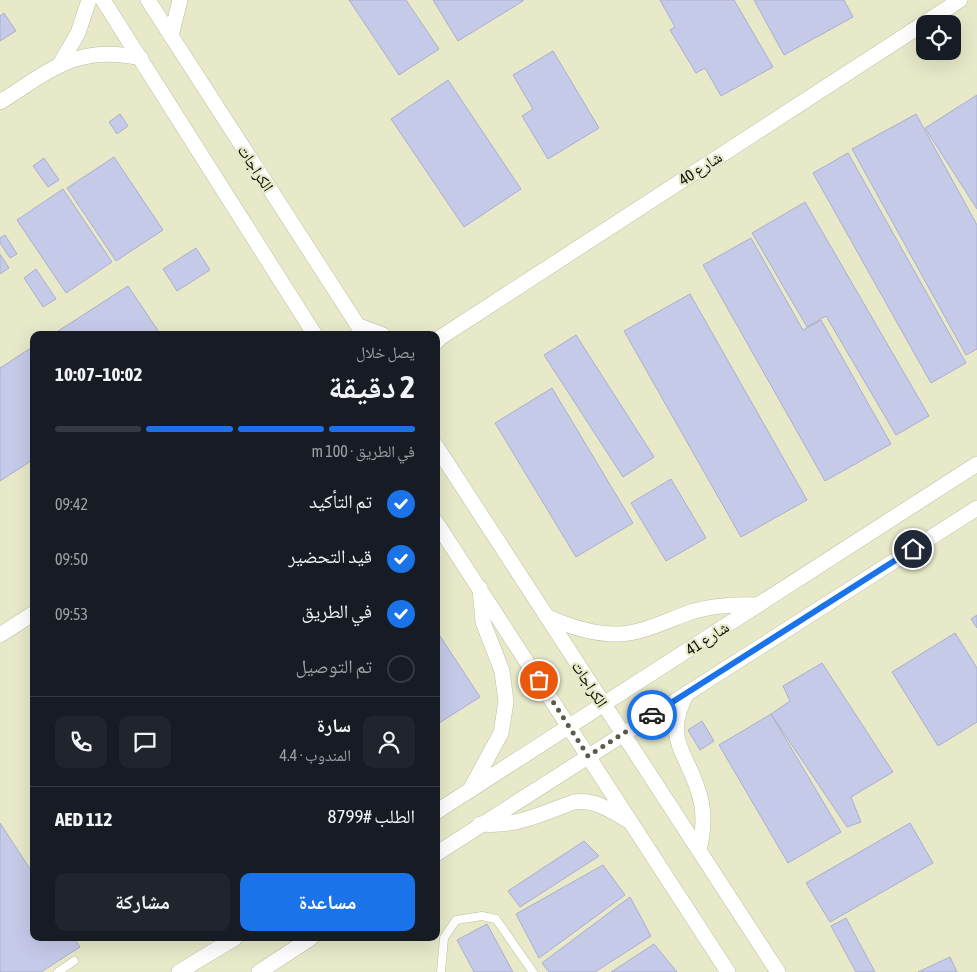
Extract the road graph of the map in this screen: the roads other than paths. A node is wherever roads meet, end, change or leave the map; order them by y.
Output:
1 (89, 0) edge
2 (104, 0) edge
3 (148, 0) edge
4 (180, 0) edge
5 (960, 0) edge
6 (171, 36) junction
7 (141, 58) junction
8 (60, 64) junction
9 (0, 102) edge
10 (312, 331) edge
11 (362, 331) edge
12 (440, 338) edge
13 (440, 452) edge
14 (977, 464) edge
15 (977, 508) edge
16 (440, 528) edge
17 (480, 586) junction
18 (759, 605) junction
19 (30, 616) edge
20 (546, 616) junction
21 (0, 635) edge
22 (687, 693) junction
23 (604, 705) junction
24 (569, 728) junction
25 (624, 733) junction
26 (588, 756) junction
27 (470, 792) junction
28 (440, 810) edge
29 (631, 822) junction
30 (480, 824) junction
31 (699, 850) junction
32 (440, 851) edge
33 (230, 941) edge
34 (306, 941) edge
35 (74, 961) dead end
36 (58, 972) edge
37 (179, 972) edge
38 (259, 972) edge
39 (441, 972) edge
40 (533, 972) edge
41 (728, 972) edge
42 (778, 972) edge

1 - 8 street
2 - 7 street
3 - 6 street, الكراجات
4 - 6 street
5 - 12 street, شارع 40
6 - 11 street, الكراجات
7 - 8 street
7 - 10 street
8 - 9 street
13 - 20 street, الكراجات
14 - 18 street, شارع 41
15 - 22 street
16 - 17 street
17 - 24 street
17 - 27 street
18 - 20 street
18 - 23 street, شارع 41
19 - 21 street
20 - 23 street, الكراجات
22 - 25 street
22 - 31 street
23 - 24 street, شارع 41
23 - 25 street, الكراجات
24 - 26 street
24 - 27 street, شارع 41
25 - 26 street
25 - 31 street, الكراجات
26 - 29 street
26 - 30 street
27 - 28 street, شارع 41
29 - 30 street
29 - 41 street
30 - 32 street
31 - 42 street, الكراجات
33 - 37 street
34 - 38 street
35 - 36 lane
39 - 40 lane

